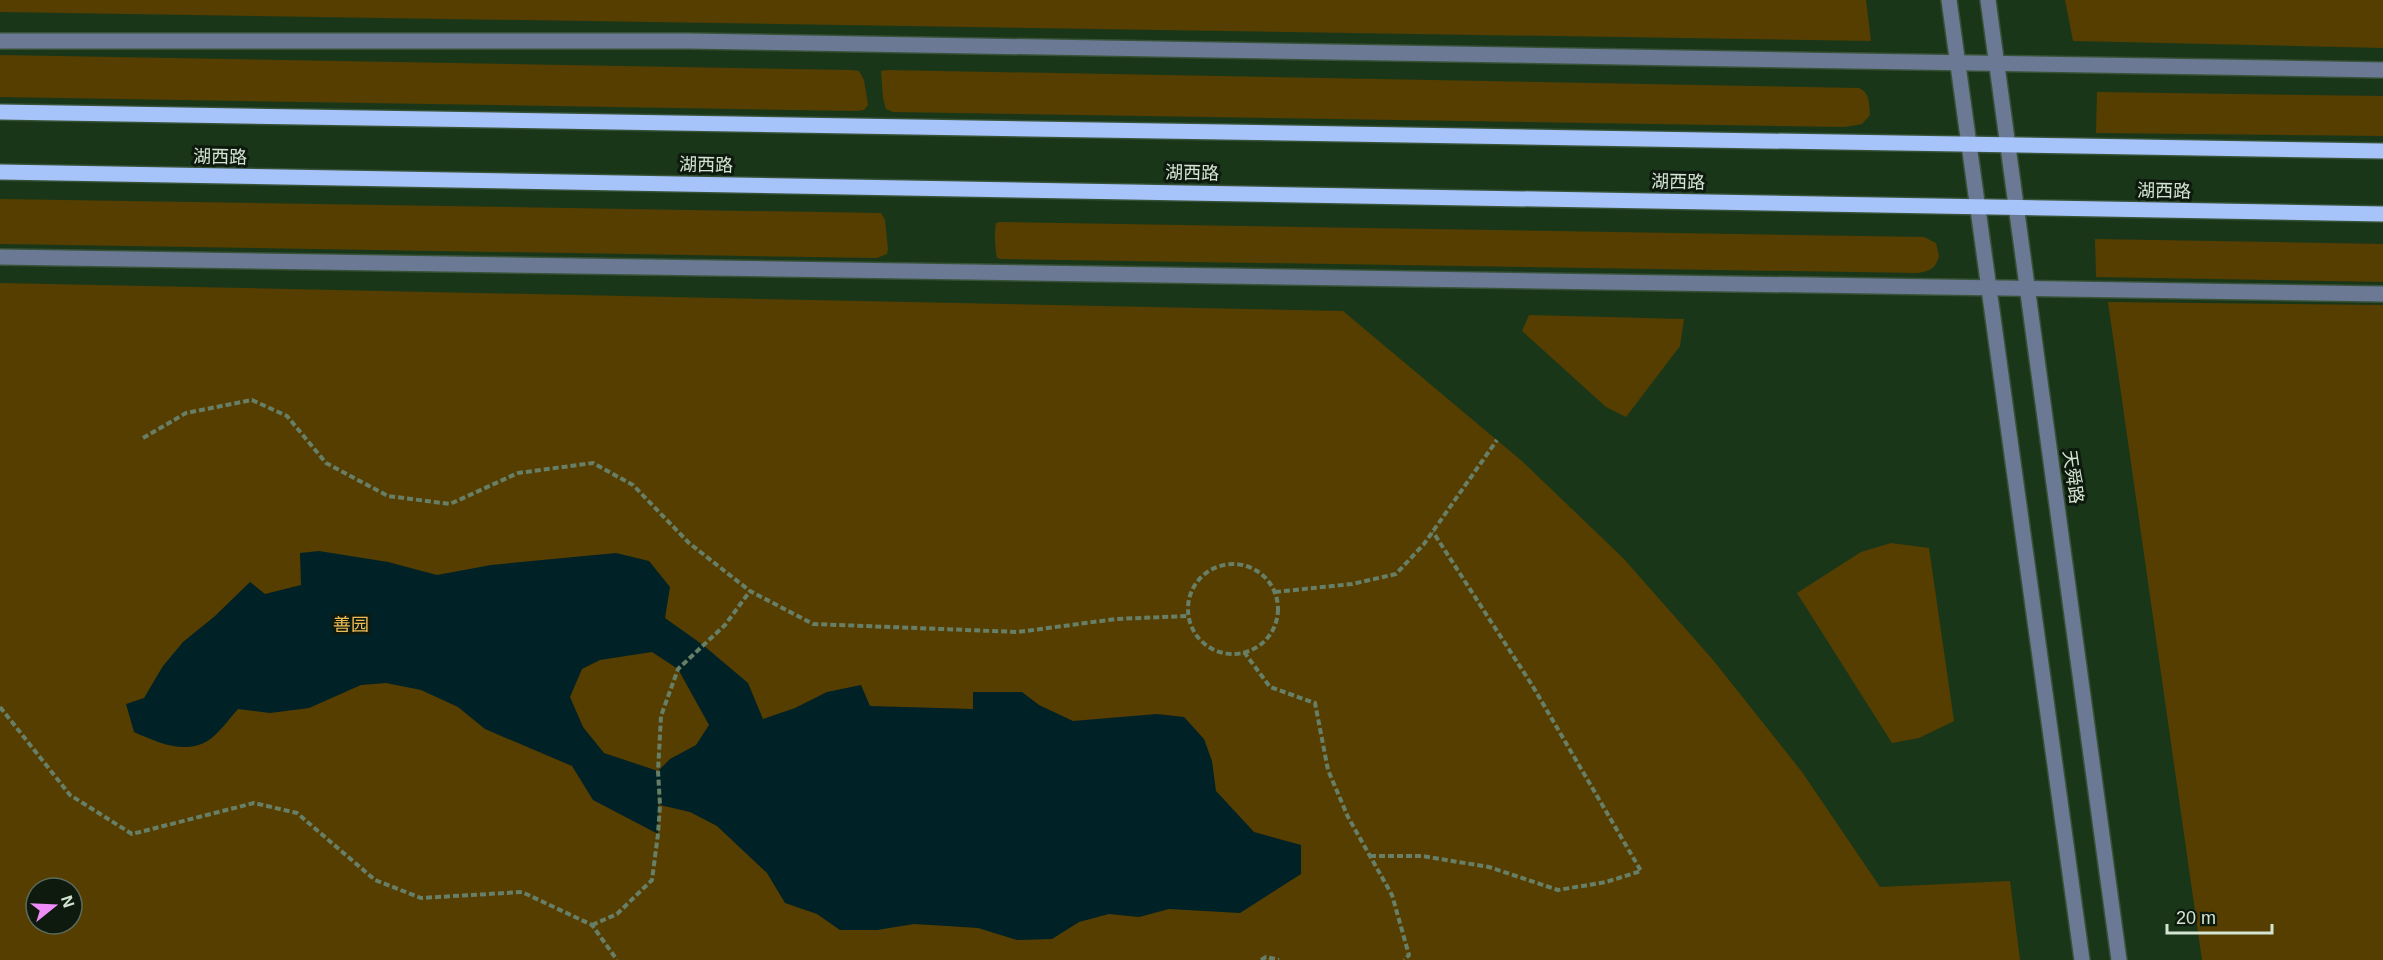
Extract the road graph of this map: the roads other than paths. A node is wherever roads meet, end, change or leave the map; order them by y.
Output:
1 (1949, 0) edge
2 (1988, 0) edge
3 (0, 41) edge
4 (1958, 62) junction
5 (1996, 63) junction
6 (2383, 70) edge
7 (2, 111) edge
8 (1969, 143) junction
9 (2008, 144) junction
10 (2383, 151) edge
11 (3, 173) edge
12 (1978, 207) junction
13 (2017, 208) junction
14 (2383, 214) edge
15 (0, 257) edge
16 (1989, 288) junction
17 (2028, 289) junction
18 (2383, 294) edge
19 (2082, 960) edge
20 (2119, 960) edge

1 - 4 street
2 - 5 street, 天舜路
3 - 4 street
4 - 5 street
4 - 8 street
5 - 6 street
5 - 9 street, 天舜路
7 - 8 main road
8 - 9 main road
8 - 12 street
9 - 10 main road
9 - 13 street, 天舜路
11 - 12 main road, 湖西路
12 - 13 main road, 湖西路
12 - 16 street
13 - 14 main road, 湖西路
13 - 17 street, 天舜路
15 - 16 street
16 - 17 street
16 - 19 street
17 - 18 street
17 - 20 street, 天舜路

